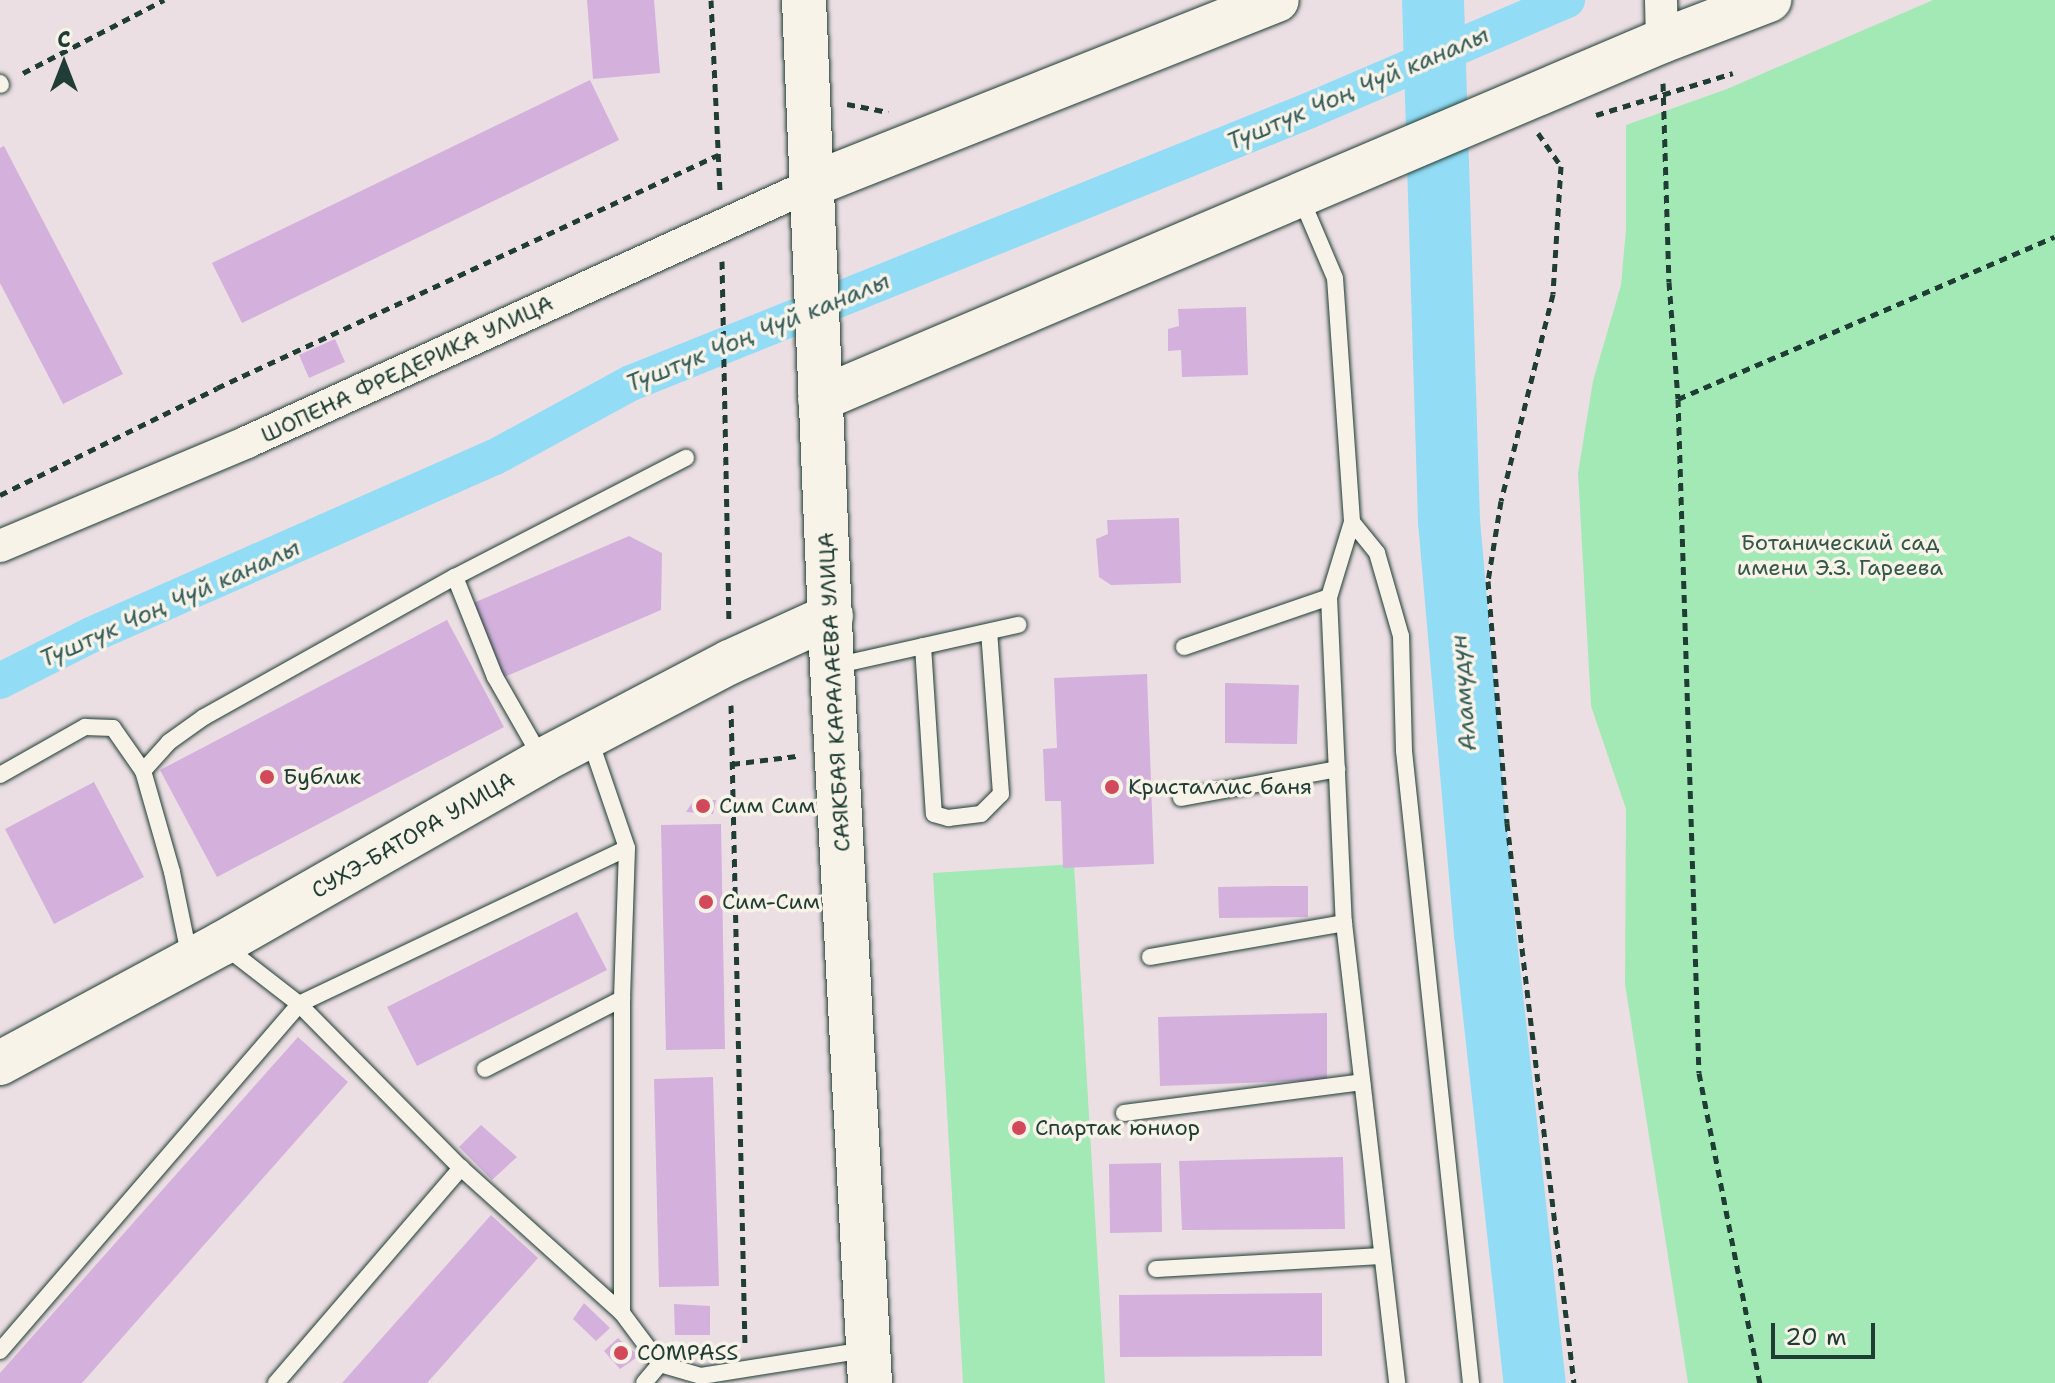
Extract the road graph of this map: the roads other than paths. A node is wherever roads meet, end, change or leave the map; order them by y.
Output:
1 (804, 0) edge
2 (1277, 0) edge
3 (1769, 0) edge
4 (1661, 21) edge
5 (811, 185) junction
6 (1299, 195) junction
7 (820, 399) junction
8 (686, 458) dead end
9 (1352, 522) junction
10 (0, 546) edge
11 (455, 577) junction
12 (1329, 597) junction
13 (831, 616) junction
14 (1018, 625) dead end
15 (989, 632) junction
16 (923, 646) junction
17 (1184, 647) dead end
18 (832, 667) junction
19 (589, 737) junction
20 (543, 760) junction
21 (1337, 769) junction
22 (143, 771) junction
23 (0, 775) edge
24 (1181, 798) dead end
25 (627, 848) junction
26 (1344, 923) junction
27 (206, 952) junction
28 (1150, 957) dead end
29 (622, 999) junction
30 (299, 1004) junction
31 (0, 1063) edge
32 (485, 1069) dead end
33 (1362, 1082) junction
34 (1124, 1113) dead end
35 (461, 1168) junction
36 (1382, 1256) junction
37 (1156, 1269) dead end
38 (622, 1313) junction
39 (0, 1351) edge
40 (660, 1364) junction
41 (869, 1366) edge
42 (276, 1383) edge
43 (644, 1383) edge
44 (1397, 1383) edge
45 (1471, 1383) edge

1 - 5 main road, САЯКБАЯ КАРАЛАЕВА УЛИЦА
2 - 5 main road
3 - 4 main road
4 - 6 main road
5 - 7 main road, САЯКБАЯ КАРАЛАЕВА УЛИЦА
5 - 10 street, ШОПЕНА ФРЕДЕРИКА УЛИЦА
6 - 7 main road
6 - 9 lane
7 - 13 main road, САЯКБАЯ КАРАЛАЕВА УЛИЦА
8 - 11 lane
9 - 12 lane
9 - 45 lane
11 - 20 lane
11 - 22 lane
12 - 17 lane
12 - 21 lane
13 - 18 main road, САЯКБАЯ КАРАЛАЕВА УЛИЦА
13 - 19 main road, СУХЭ-БАТОРА УЛИЦА
14 - 15 lane
15 - 16 lane
15 - 16 lane
16 - 18 lane
18 - 41 main road, САЯКБАЯ КАРАЛАЕВА УЛИЦА
19 - 20 main road, СУХЭ-БАТОРА УЛИЦА
19 - 25 lane
20 - 27 main road, СУХЭ-БАТОРА УЛИЦА
21 - 24 lane
21 - 26 lane
22 - 23 lane
22 - 27 lane
25 - 29 lane
25 - 30 lane
26 - 28 lane
26 - 33 lane
27 - 30 lane
27 - 31 main road, СУХЭ-БАТОРА УЛИЦА
29 - 32 lane
29 - 38 lane
30 - 35 lane
30 - 39 lane
33 - 34 lane
33 - 36 lane
35 - 38 lane
35 - 42 lane
36 - 37 lane
36 - 44 lane
38 - 40 lane
40 - 41 lane
40 - 43 lane

